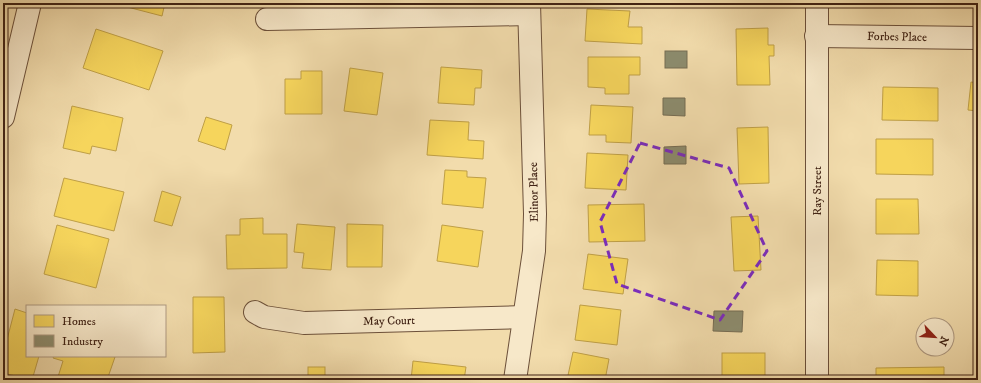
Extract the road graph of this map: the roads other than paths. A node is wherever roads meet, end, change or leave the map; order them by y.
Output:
1 (30, 3) edge
2 (817, 3) edge
3 (529, 9) edge
4 (267, 19) dead end
5 (816, 36) junction
6 (978, 38) edge
7 (3, 117) edge
8 (255, 312) dead end
9 (524, 317) junction
10 (516, 380) edge
11 (817, 380) edge

1 - 7 street
2 - 5 street, Ray Street
3 - 4 street
3 - 9 street, Elinor Place
5 - 6 street, Forbes Place
5 - 11 street, Ray Street
8 - 9 street, May Court
9 - 10 street, Elinor Place

